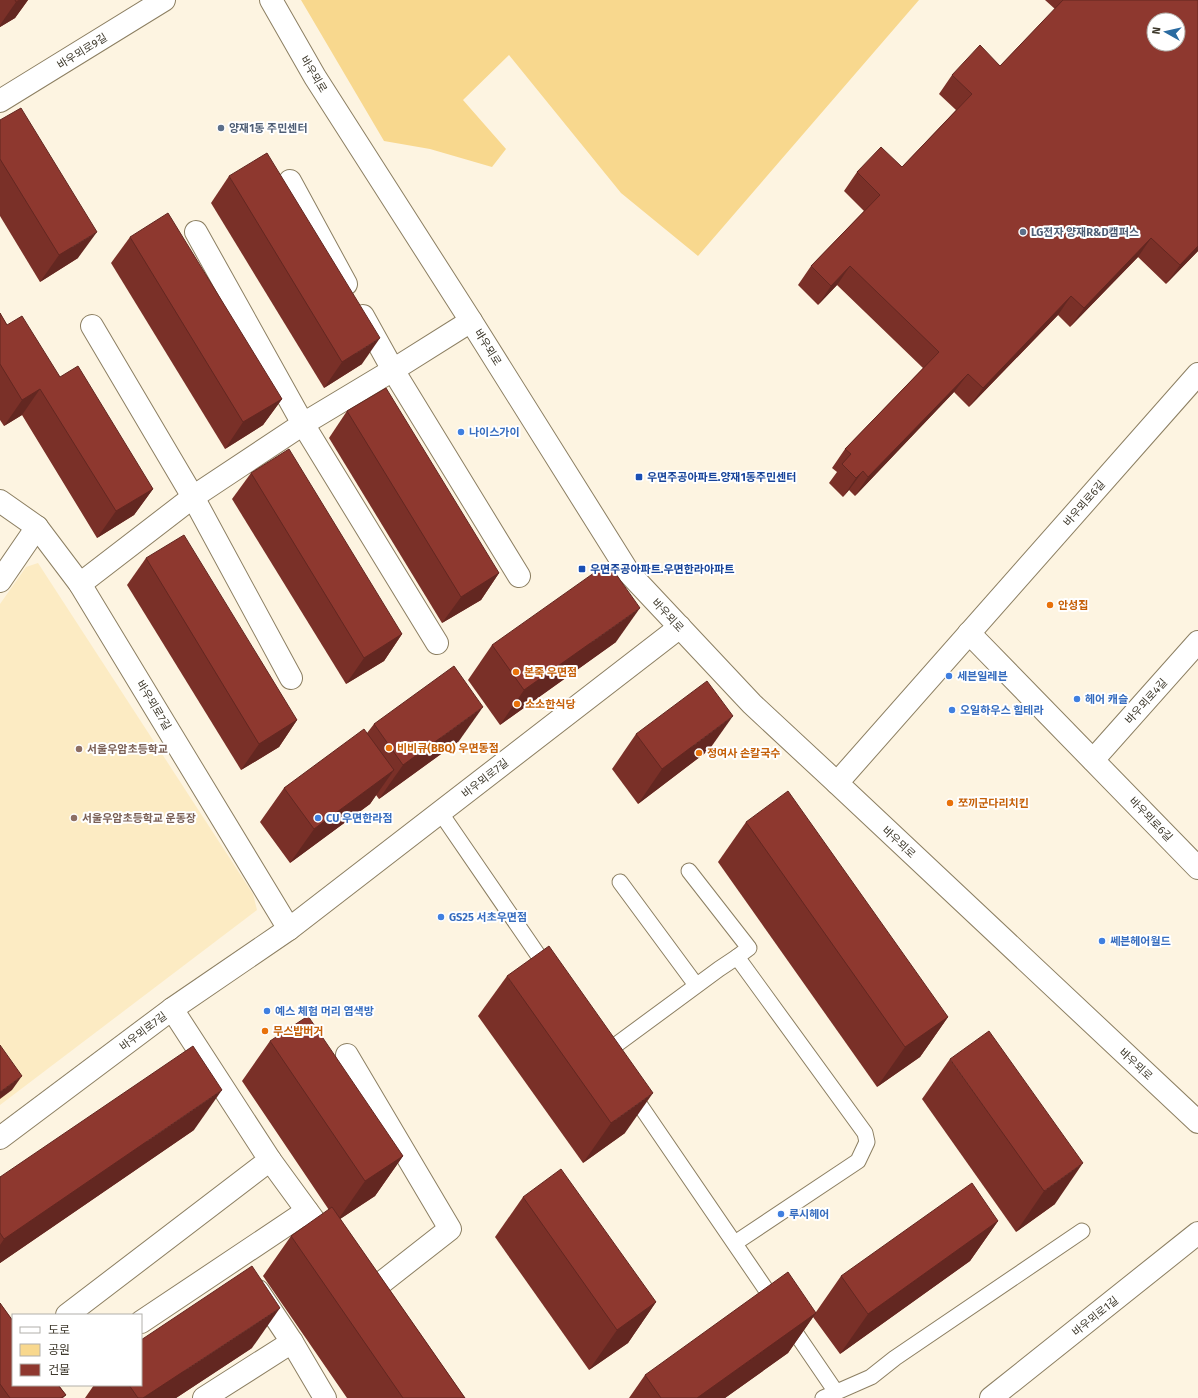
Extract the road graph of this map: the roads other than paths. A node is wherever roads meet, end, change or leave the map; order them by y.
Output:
1 (164, 0) edge
2 (271, 0) edge
3 (0, 101) edge
4 (290, 182) dead end
5 (196, 232) dead end
6 (471, 321) junction
7 (92, 326) dead end
8 (393, 370) junction
9 (1198, 374) edge
10 (303, 424) junction
11 (193, 497) junction
12 (0, 501) edge
13 (37, 527) junction
14 (519, 576) dead end
15 (0, 581) edge
16 (80, 584) junction
17 (680, 627) junction
18 (969, 633) junction
19 (1198, 642) edge
20 (437, 643) dead end
21 (291, 678) dead end
22 (1093, 760) junction
23 (837, 783) junction
24 (440, 812) junction
25 (1198, 868) edge
26 (689, 871) dead end
27 (620, 882) dead end
28 (289, 928) junction
29 (738, 957) junction
30 (556, 981) edge
31 (696, 985) junction
32 (172, 1009) junction
33 (596, 1040) edge
34 (605, 1053) junction
35 (347, 1055) dead end
36 (614, 1066) edge
37 (623, 1079) edge
38 (1198, 1122) edge
39 (0, 1138) edge
40 (270, 1160) junction
41 (307, 1212) junction
42 (1082, 1231) dead end
43 (1198, 1233) edge
44 (735, 1243) junction
45 (236, 1259) junction
46 (69, 1314) edge
47 (142, 1321) edge
48 (292, 1342) junction
49 (829, 1395) edge
50 (204, 1398) edge
51 (325, 1398) edge
52 (991, 1398) edge

1 - 3 street, 바우뫼로9길
2 - 6 street, 바우뫼로
4 - 8 street
5 - 10 street
6 - 8 street
6 - 17 street, 바우뫼로
7 - 11 street
8 - 10 street
8 - 14 street
9 - 18 street, 바우뫼로6길
10 - 11 street
10 - 20 street
11 - 16 street
11 - 21 street
12 - 13 street, 바우뫼로7길
13 - 15 street
13 - 16 street, 바우뫼로7길
16 - 28 street, 바우뫼로7길
17 - 23 street, 바우뫼로
17 - 24 street, 바우뫼로7길
18 - 22 street, 바우뫼로6길
18 - 23 street, 바우뫼로6길
19 - 22 street, 바우뫼로4길
22 - 25 street, 바우뫼로6길
23 - 38 street, 바우뫼로
24 - 28 street, 바우뫼로7길
24 - 30 lane
26 - 29 lane
27 - 31 lane
28 - 32 street, 바우뫼로7길
29 - 31 lane
29 - 44 lane
31 - 34 lane
32 - 39 street, 바우뫼로7길
32 - 40 street
33 - 34 lane
34 - 36 lane
35 - 41 street
37 - 44 lane
40 - 41 street
40 - 46 street
41 - 45 street
42 - 49 lane
43 - 52 street, 바우뫼로1길
44 - 49 lane
45 - 47 street
45 - 48 street
48 - 50 street
48 - 51 street

